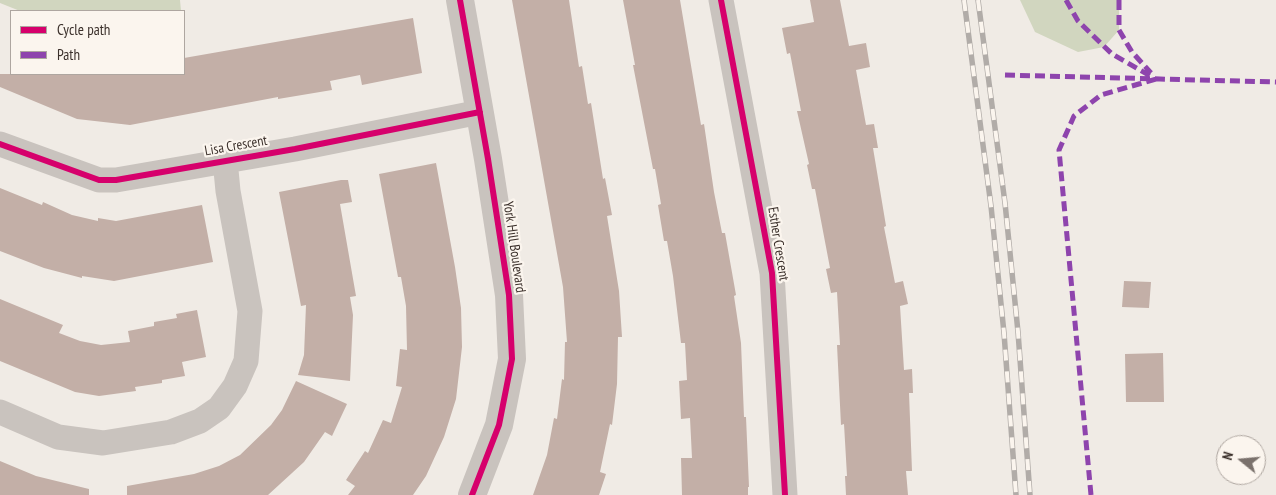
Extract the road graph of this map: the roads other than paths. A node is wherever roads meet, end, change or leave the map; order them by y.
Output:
1 (460, 0) edge
2 (721, 0) edge
3 (480, 112) junction
4 (0, 144) edge
5 (225, 160) junction
6 (0, 412) edge
7 (472, 495) edge
8 (785, 495) edge

1 - 3 street, York Hill Boulevard
2 - 8 street, Esther Crescent
3 - 5 street, Lisa Crescent
3 - 7 street, York Hill Boulevard
4 - 5 street, Lisa Crescent
5 - 6 street, Lisa Crescent

